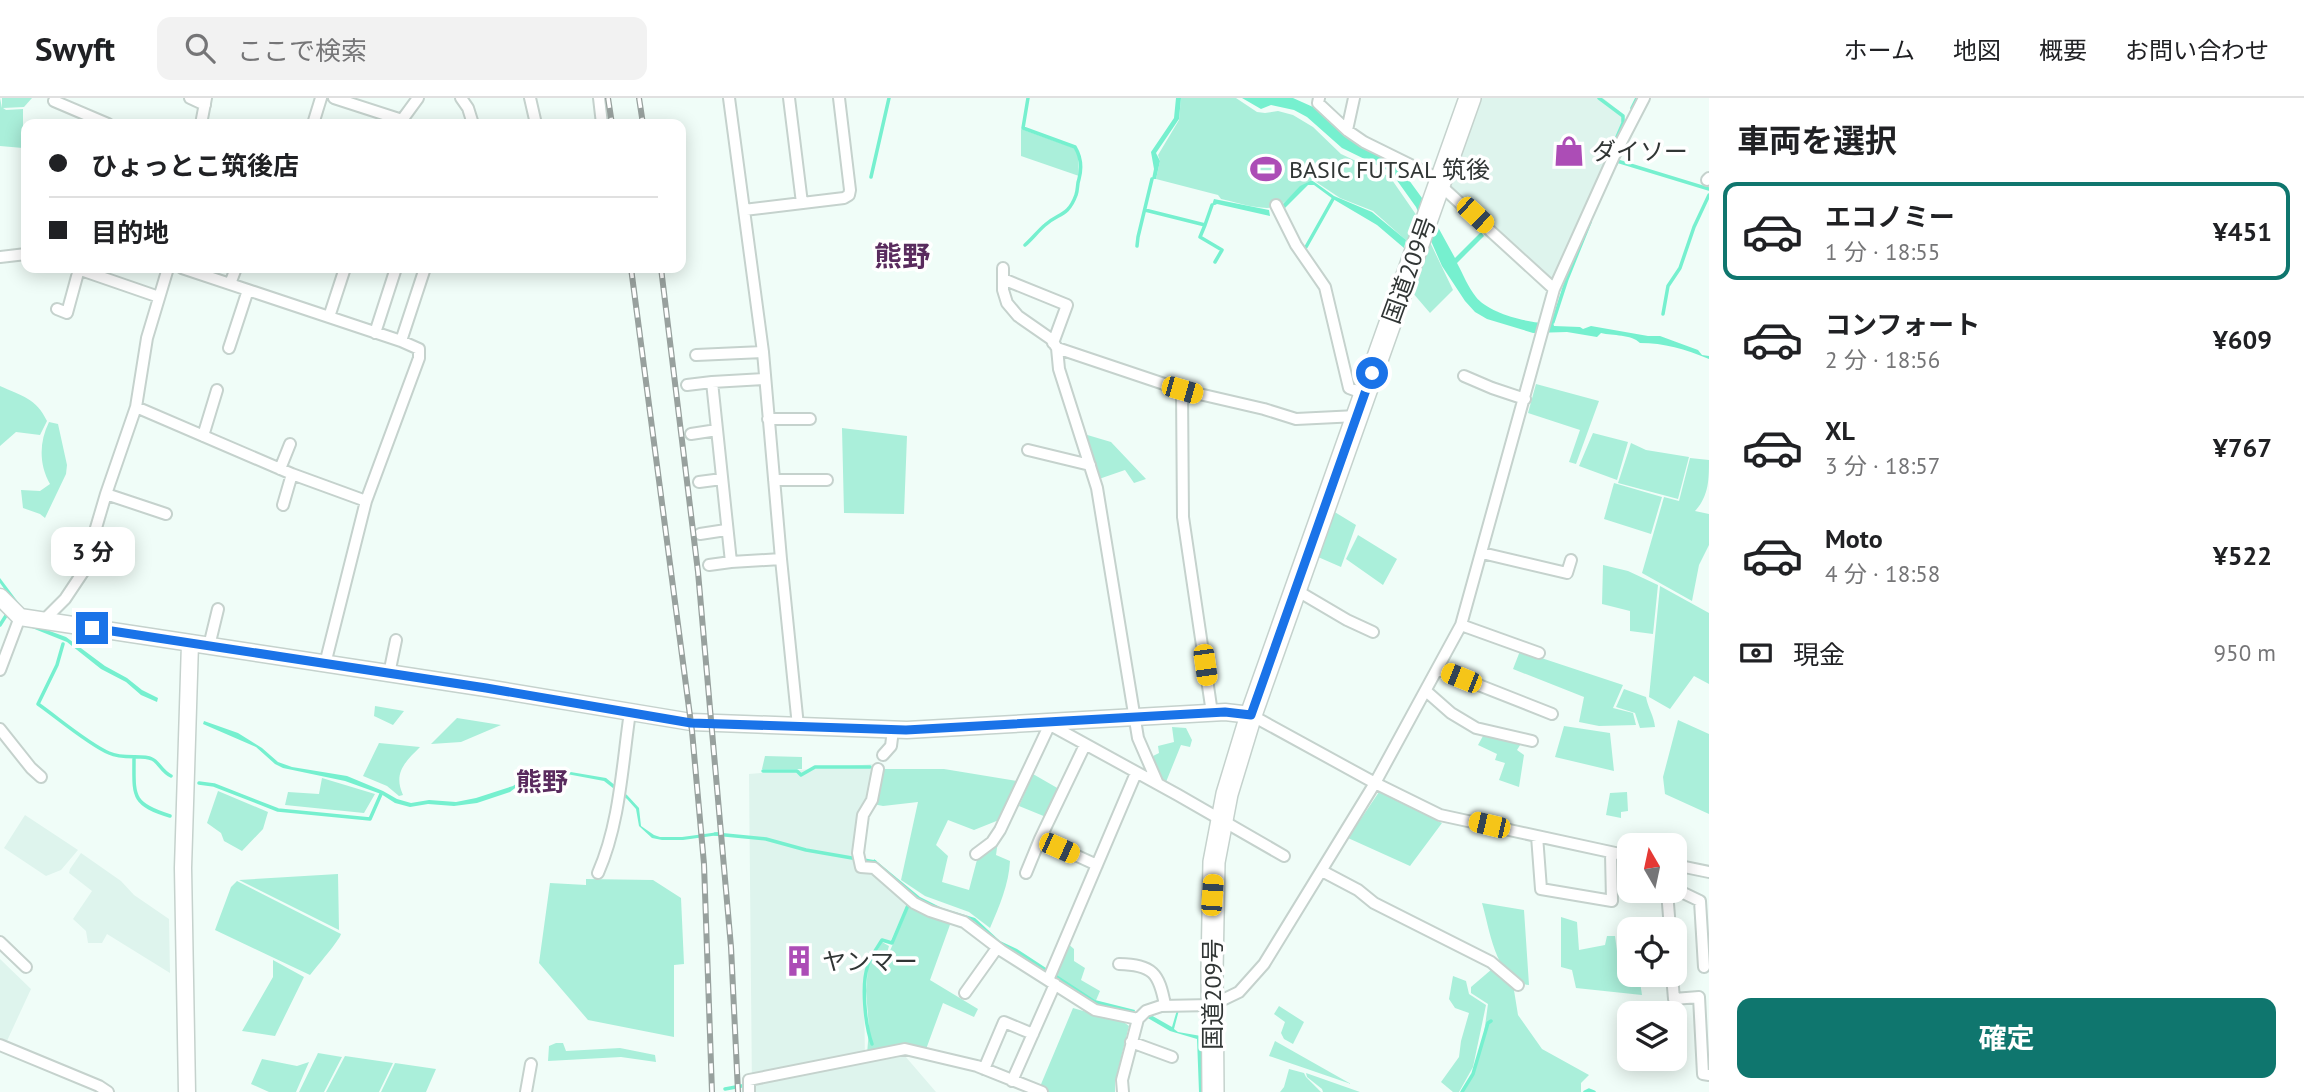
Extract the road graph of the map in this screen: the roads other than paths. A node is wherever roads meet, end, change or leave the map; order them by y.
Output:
1 (190, 98) edge
2 (321, 98) edge
3 (334, 98) edge
4 (418, 98) edge
5 (461, 98) edge
6 (530, 98) edge
7 (599, 98) edge
8 (729, 98) edge
9 (789, 98) edge
10 (839, 98) edge
11 (1319, 98) edge
12 (1354, 98) edge
13 (1470, 98) edge
14 (1644, 98) edge
15 (54, 101) dead end
16 (205, 102) edge
17 (96, 119) edge
18 (315, 119) edge
19 (392, 119) edge
20 (402, 119) edge
21 (471, 119) edge
22 (536, 119) edge
23 (601, 119) edge
24 (1347, 130) junction
25 (1440, 182) junction
26 (802, 203) junction
27 (1276, 205) dead end
28 (744, 210) junction
29 (21, 257) edge
30 (1, 260) edge
31 (76, 273) edge
32 (91, 273) edge
33 (166, 273) edge
34 (197, 273) edge
35 (234, 273) edge
36 (343, 273) edge
37 (394, 273) edge
38 (423, 273) edge
39 (230, 284) junction
40 (1554, 289) junction
41 (248, 290) junction
42 (159, 297) junction
43 (57, 309) dead end
44 (329, 317) junction
45 (375, 332) junction
46 (401, 341) junction
47 (1055, 345) junction
48 (229, 348) dead end
49 (763, 352) junction
50 (696, 355) dead end
51 (1464, 376) dead end
52 (765, 379) junction
53 (712, 382) junction
54 (687, 385) dead end
55 (217, 390) dead end
56 (1182, 390) junction
57 (1365, 394) junction
58 (1525, 399) junction
59 (136, 407) junction
60 (1357, 416) junction
61 (768, 418) junction
62 (810, 419) dead end
63 (717, 430) junction
64 (691, 434) dead end
65 (203, 436) junction
66 (290, 444) dead end
67 (1028, 450) dead end
68 (1090, 465) junction
69 (280, 469) junction
70 (292, 474) junction
71 (722, 479) junction
72 (774, 480) junction
73 (827, 480) dead end
74 (699, 482) dead end
75 (106, 494) junction
76 (366, 501) junction
77 (283, 505) dead end
78 (166, 514) dead end
79 (726, 530) junction
80 (700, 534) dead end
81 (1482, 553) junction
82 (781, 559) junction
83 (1571, 560) dead end
84 (731, 562) junction
85 (709, 565) dead end
86 (1296, 590) junction
87 (0, 597) edge
88 (218, 609) dead end
89 (20, 617) junction
90 (44, 620) junction
91 (1461, 625) junction
92 (1373, 632) dead end
93 (0, 636) edge
94 (396, 639) dead end
95 (10, 643) junction
96 (190, 643) junction
97 (209, 646) junction
98 (1539, 653) dead end
99 (325, 664) junction
100 (1438, 669) junction
101 (0, 670) edge
102 (389, 674) junction
103 (1426, 691) junction
104 (630, 712) junction
105 (1212, 713) junction
106 (1552, 714) dead end
107 (1251, 715) junction
108 (1134, 717) junction
109 (1047, 724) junction
110 (798, 726) junction
111 (0, 729) edge
112 (893, 730) junction
113 (1532, 741) dead end
114 (1085, 746) junction
115 (883, 755) dead end
116 (878, 769) dead end
117 (1136, 773) junction
118 (41, 777) dead end
119 (1376, 783) junction
120 (1158, 784) junction
121 (1221, 820) junction
122 (1537, 836) junction
123 (1040, 839) junction
124 (976, 853) dead end
125 (1611, 853) junction
126 (1617, 854) edge
127 (1283, 856) dead end
128 (1097, 865) junction
129 (1687, 867) edge
130 (1322, 871) junction
131 (1709, 872) edge
132 (598, 873) dead end
133 (1026, 873) dead end
134 (1687, 894) edge
135 (1704, 902) edge
136 (0, 942) edge
137 (997, 948) junction
138 (1119, 964) dead end
139 (26, 967) dead end
140 (1704, 967) dead end
141 (1051, 982) junction
142 (1518, 985) dead end
143 (1673, 987) edge
144 (965, 993) dead end
145 (1212, 1004) junction
146 (1165, 1005) junction
147 (1138, 1019) junction
148 (1705, 1023) edge
149 (1033, 1034) junction
150 (1132, 1042) junction
151 (0, 1045) edge
152 (1172, 1057) dead end
153 (531, 1065) dead end
154 (984, 1069) junction
155 (1709, 1075) edge
156 (1015, 1086) edge
157 (108, 1092) edge
158 (187, 1092) edge
159 (526, 1092) edge
160 (749, 1092) edge
161 (1042, 1092) edge
162 (1123, 1092) edge
163 (1213, 1092) edge

1 - 16 street
2 - 18 street
3 - 19 street
4 - 20 street
5 - 21 street
6 - 22 street
7 - 23 street
8 - 28 street
9 - 26 street
10 - 26 street
11 - 24 street
12 - 24 street
13 - 25 highway, 国道209号
14 - 40 street
15 - 17 street
24 - 25 street
25 - 40 street
25 - 57 highway, 国道209号
26 - 28 street
27 - 57 street
28 - 49 street
29 - 30 street
31 - 43 street
32 - 42 street
33 - 42 street
34 - 39 street
35 - 39 street
36 - 44 street
37 - 45 street
38 - 46 street
39 - 41 street
40 - 58 street
41 - 44 street
41 - 48 street
42 - 59 street
44 - 45 street
45 - 46 street
46 - 76 street
47 - 47 street
47 - 56 street
47 - 68 street
49 - 50 street
49 - 52 street
51 - 58 street
52 - 53 street
52 - 61 street
53 - 54 street
53 - 63 street
55 - 65 street
56 - 60 street
56 - 105 street
57 - 60 highway, 国道209号
58 - 81 street
59 - 65 street
59 - 75 street
60 - 86 highway, 国道209号
61 - 62 street
61 - 72 street
63 - 64 street
63 - 71 street
65 - 69 street
66 - 69 street
67 - 68 street
68 - 108 street
69 - 70 street
70 - 76 street
70 - 77 street
71 - 74 street
71 - 79 street
72 - 73 street
72 - 82 street
75 - 78 street
75 - 90 street
76 - 99 street
79 - 80 street
79 - 84 street
81 - 83 street
81 - 91 street
82 - 84 street
82 - 110 street
84 - 85 street
86 - 92 street
86 - 107 highway, 国道209号
87 - 89 street
88 - 97 street
89 - 90 street
89 - 95 street
90 - 96 street
91 - 98 street
91 - 100 street
93 - 95 street
94 - 102 street
95 - 101 street
96 - 97 street
96 - 158 street
97 - 99 street
99 - 102 street
100 - 103 street
100 - 106 street
102 - 104 street
103 - 113 street
103 - 119 street
104 - 110 street
104 - 132 street
105 - 107 street
105 - 108 street
107 - 119 street
107 - 121 highway, 国道209号
108 - 109 street
108 - 120 street
109 - 112 street
109 - 114 street
109 - 124 street
110 - 112 street
111 - 118 street
112 - 115 street
114 - 117 street
114 - 123 street
116 - 137 street
117 - 120 street
117 - 128 street
119 - 122 street
119 - 130 street
120 - 121 street
121 - 127 street
121 - 145 highway, 国道209号
122 - 125 street
122 - 125 street
123 - 128 street
123 - 133 street
125 - 126 street
128 - 141 street
129 - 131 street
130 - 142 street
130 - 145 street
134 - 135 street
135 - 140 street
136 - 139 street
137 - 141 street
137 - 144 street
138 - 146 street
141 - 147 street
141 - 149 street
143 - 148 street
145 - 146 street
145 - 163 highway, 国道209号
146 - 147 street
147 - 150 street
148 - 155 street
149 - 154 street
149 - 156 street
150 - 152 street
150 - 162 street
151 - 157 street
153 - 159 street
154 - 156 street
154 - 160 street
156 - 161 street

